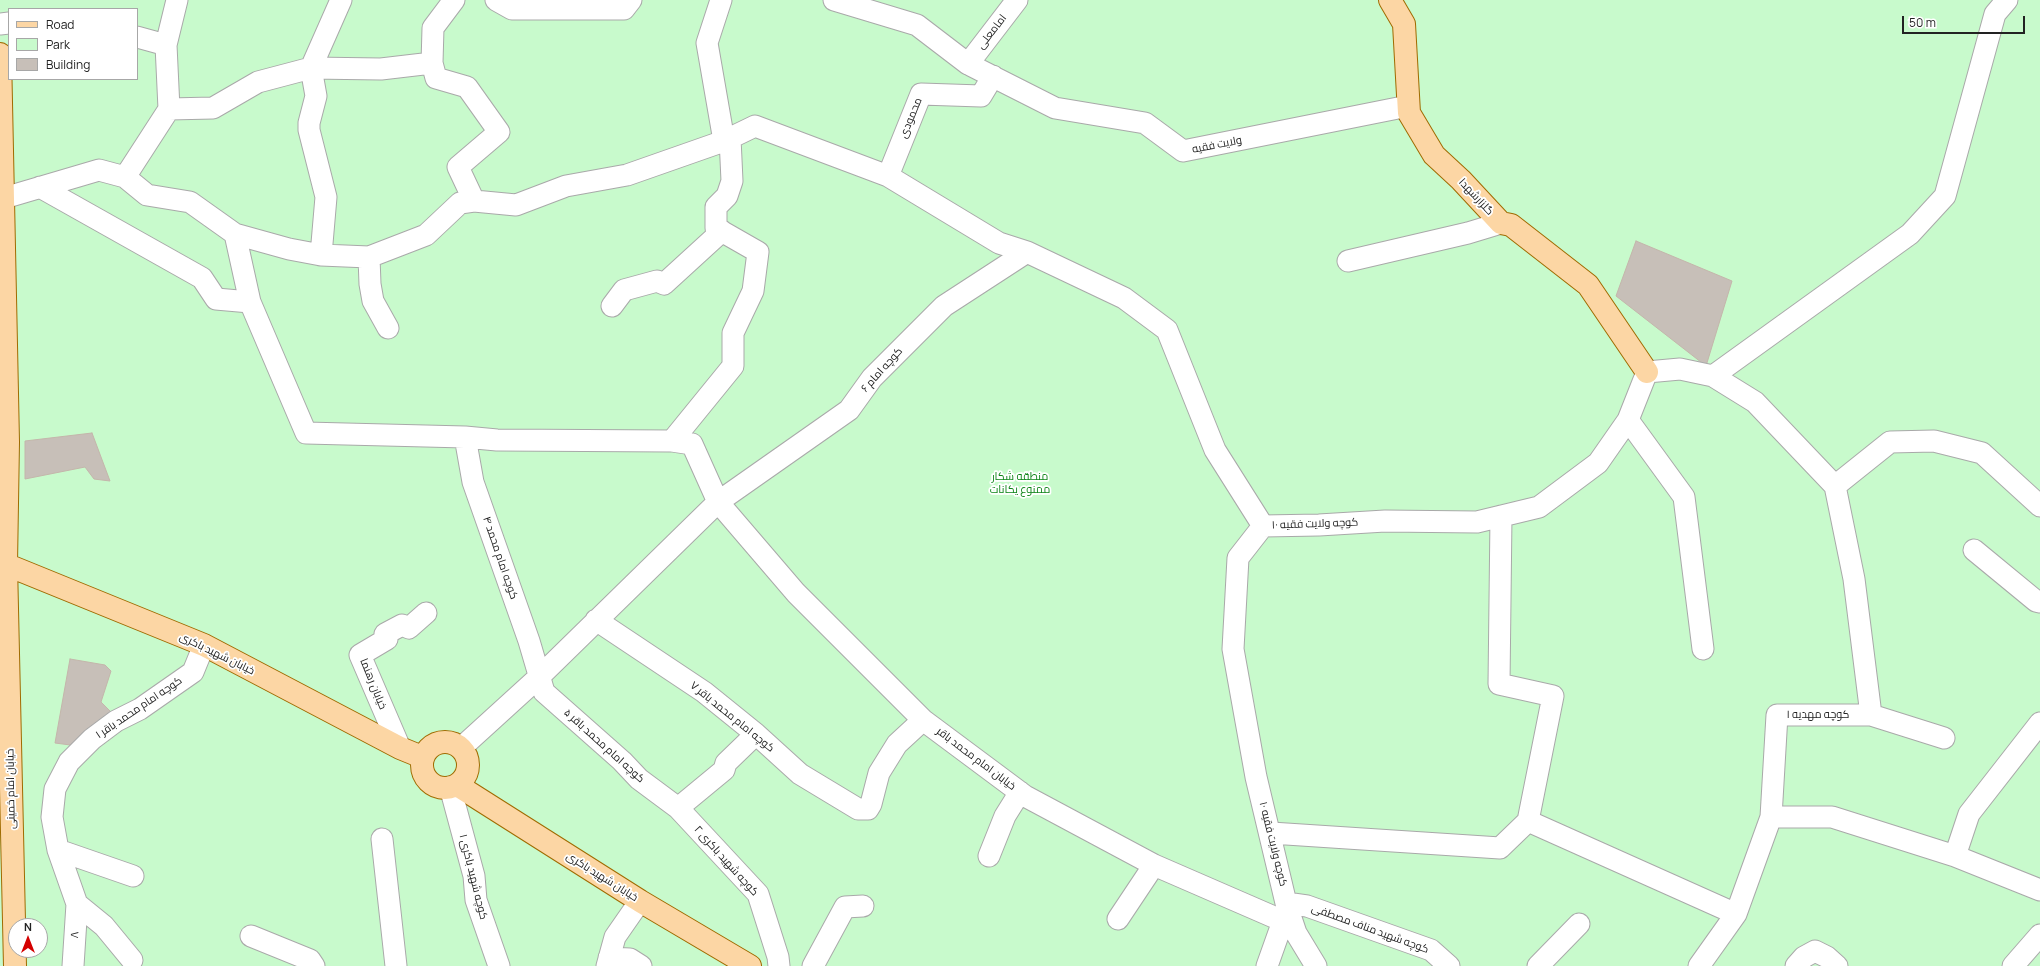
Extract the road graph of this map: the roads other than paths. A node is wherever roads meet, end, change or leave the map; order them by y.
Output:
1 (177, 0) edge
2 (341, 0) edge
3 (454, 0) edge
4 (496, 0) edge
5 (631, 0) edge
6 (721, 0) edge
7 (834, 0) edge
8 (1017, 0) edge
9 (1390, 0) edge
10 (2007, 0) edge
11 (138, 37) edge
12 (166, 45) junction
13 (0, 54) edge
14 (432, 63) junction
15 (968, 64) junction
16 (311, 68) junction
17 (993, 76) junction
18 (1408, 106) junction
19 (169, 109) junction
20 (727, 140) junction
21 (888, 176) junction
22 (125, 177) junction
23 (40, 187) junction
24 (2, 198) edge
25 (474, 201) junction
26 (1500, 223) junction
27 (722, 231) junction
28 (235, 234) junction
29 (1027, 252) junction
30 (321, 255) junction
31 (369, 257) junction
32 (1348, 261) dead end
33 (250, 302) junction
34 (612, 306) dead end
35 (388, 328) dead end
36 (1647, 372) junction
37 (1713, 376) junction
38 (1628, 420) junction
39 (465, 437) junction
40 (672, 441) junction
41 (1835, 486) junction
42 (718, 502) junction
43 (2040, 506) edge
44 (1501, 516) junction
45 (1263, 526) junction
46 (1974, 550) dead end
47 (3, 563) edge
48 (2040, 602) edge
49 (426, 613) dead end
50 (596, 620) junction
51 (204, 645) junction
52 (1703, 649) dead end
53 (538, 677) junction
54 (1871, 715) junction
55 (923, 720) junction
56 (2040, 723) edge
57 (756, 734) junction
58 (1944, 738) dead end
59 (400, 748) junction
60 (461, 748) junction
61 (422, 757) junction
62 (453, 786) junction
63 (1020, 792) junction
64 (678, 808) junction
65 (1771, 816) junction
66 (1528, 821) junction
67 (1270, 833) junction
68 (382, 840) dead end
69 (58, 850) junction
70 (989, 856) dead end
71 (1955, 856) junction
72 (1154, 865) junction
73 (133, 876) dead end
74 (2040, 890) edge
75 (640, 901) junction
76 (77, 904) junction
77 (863, 906) dead end
78 (1736, 914) junction
79 (1118, 919) dead end
80 (1288, 919) junction
81 (1579, 924) dead end
82 (2040, 935) edge
83 (251, 936) dead end
84 (132, 960) dead end
85 (608, 962) edge
86 (15, 966) edge
87 (74, 966) edge
88 (314, 966) edge
89 (396, 966) edge
90 (499, 966) edge
91 (641, 966) edge
92 (750, 966) edge
93 (778, 966) edge
94 (813, 966) edge
95 (1268, 966) edge
96 (1316, 966) edge
97 (1449, 966) edge
98 (1538, 966) edge
99 (1700, 966) edge
100 (1796, 966) edge
101 (1837, 966) edge
102 (2013, 966) edge

1 - 12 street
2 - 16 street
3 - 14 street
4 - 5 street
6 - 20 street
7 - 15 street, ولایت فقیه
8 - 15 street, امامعلی
9 - 18 main road, گلزارشهدا
10 - 37 street
11 - 12 street
12 - 19 street
13 - 24 main road, خیابان امام خمینی
14 - 16 street
14 - 25 street
15 - 17 street, ولایت فقیه
16 - 19 street
16 - 30 street
17 - 18 street, ولایت فقیه
17 - 21 street, محمودی
18 - 26 main road, گلزارشهدا
19 - 22 street
20 - 21 street
20 - 25 street
20 - 27 street
21 - 29 street
22 - 23 street
22 - 28 street
23 - 24 street
23 - 33 street
24 - 47 main road, خیابان امام خمینی
25 - 31 street
26 - 32 street
26 - 36 main road, گلزارشهدا
27 - 34 street
27 - 40 street
28 - 30 street
28 - 33 street
29 - 42 street, کوچه امام ۶
29 - 45 street
30 - 31 street
31 - 35 street
33 - 39 street
36 - 37 street
36 - 38 street, کوچه ولایت فقیه ۱۰
37 - 41 street
38 - 44 street, کوچه ولایت فقیه ۱۰
38 - 52 street
39 - 40 street
39 - 53 street, کوچه امام محمد ۴
40 - 42 street, خیابان امام محمد باقر
41 - 43 street
41 - 54 street
42 - 50 street, کوچه امام ۶
42 - 55 street, خیابان امام محمد باقر
44 - 45 street, کوچه ولایت فقیه ۱۰
44 - 66 street
45 - 67 street, کوچه ولایت فقیه ۱۰
46 - 48 street
47 - 51 main road, خیابان شهید باکری
47 - 86 main road, خیابان امام خمینی
49 - 59 street, خیابان رهنما
50 - 53 street, کوچه امام ۶
50 - 57 street, کوچه امام محمد باقر ۷
51 - 59 main road, خیابان شهید باکری
51 - 69 street, کوچه امام محمد باقر ۱
53 - 60 street, کوچه امام ۶
53 - 64 street, کوچه امام محمد باقر ۵
54 - 58 street
54 - 65 street, کوچه مهدیه ۱
55 - 57 street, کوچه امام محمد باقر ۷
55 - 63 street, خیابان امام محمد باقر
56 - 71 street
57 - 64 street
59 - 61 main road, خیابان شهید باکری
60 - 61 main road
60 - 62 main road
61 - 62 main road
62 - 75 main road, خیابان شهید باکری
62 - 90 street, کوچه شهید باکری ۱
63 - 70 street
63 - 72 street, خیابان امام محمد باقر
64 - 93 street, کوچه شهید باکری ۲
65 - 71 street
65 - 78 street, کوچه مهدیه ۱
66 - 67 street
66 - 78 street
67 - 80 street, کوچه ولایت فقیه ۱۰
68 - 89 street
69 - 73 street
69 - 76 street, کوچه امام محمد باقر ۱
71 - 74 street
72 - 79 street
72 - 80 street, خیابان امام محمد باقر
75 - 85 street
75 - 92 main road, خیابان شهید باکری
76 - 84 street
76 - 87 street, ۸
77 - 94 street
78 - 99 street, کوچه مهدیه ۱
80 - 95 street
80 - 96 street
80 - 97 street, کوچه شهید مناف مصطفی
81 - 98 street
82 - 102 street
83 - 88 street
85 - 91 street
100 - 101 street

